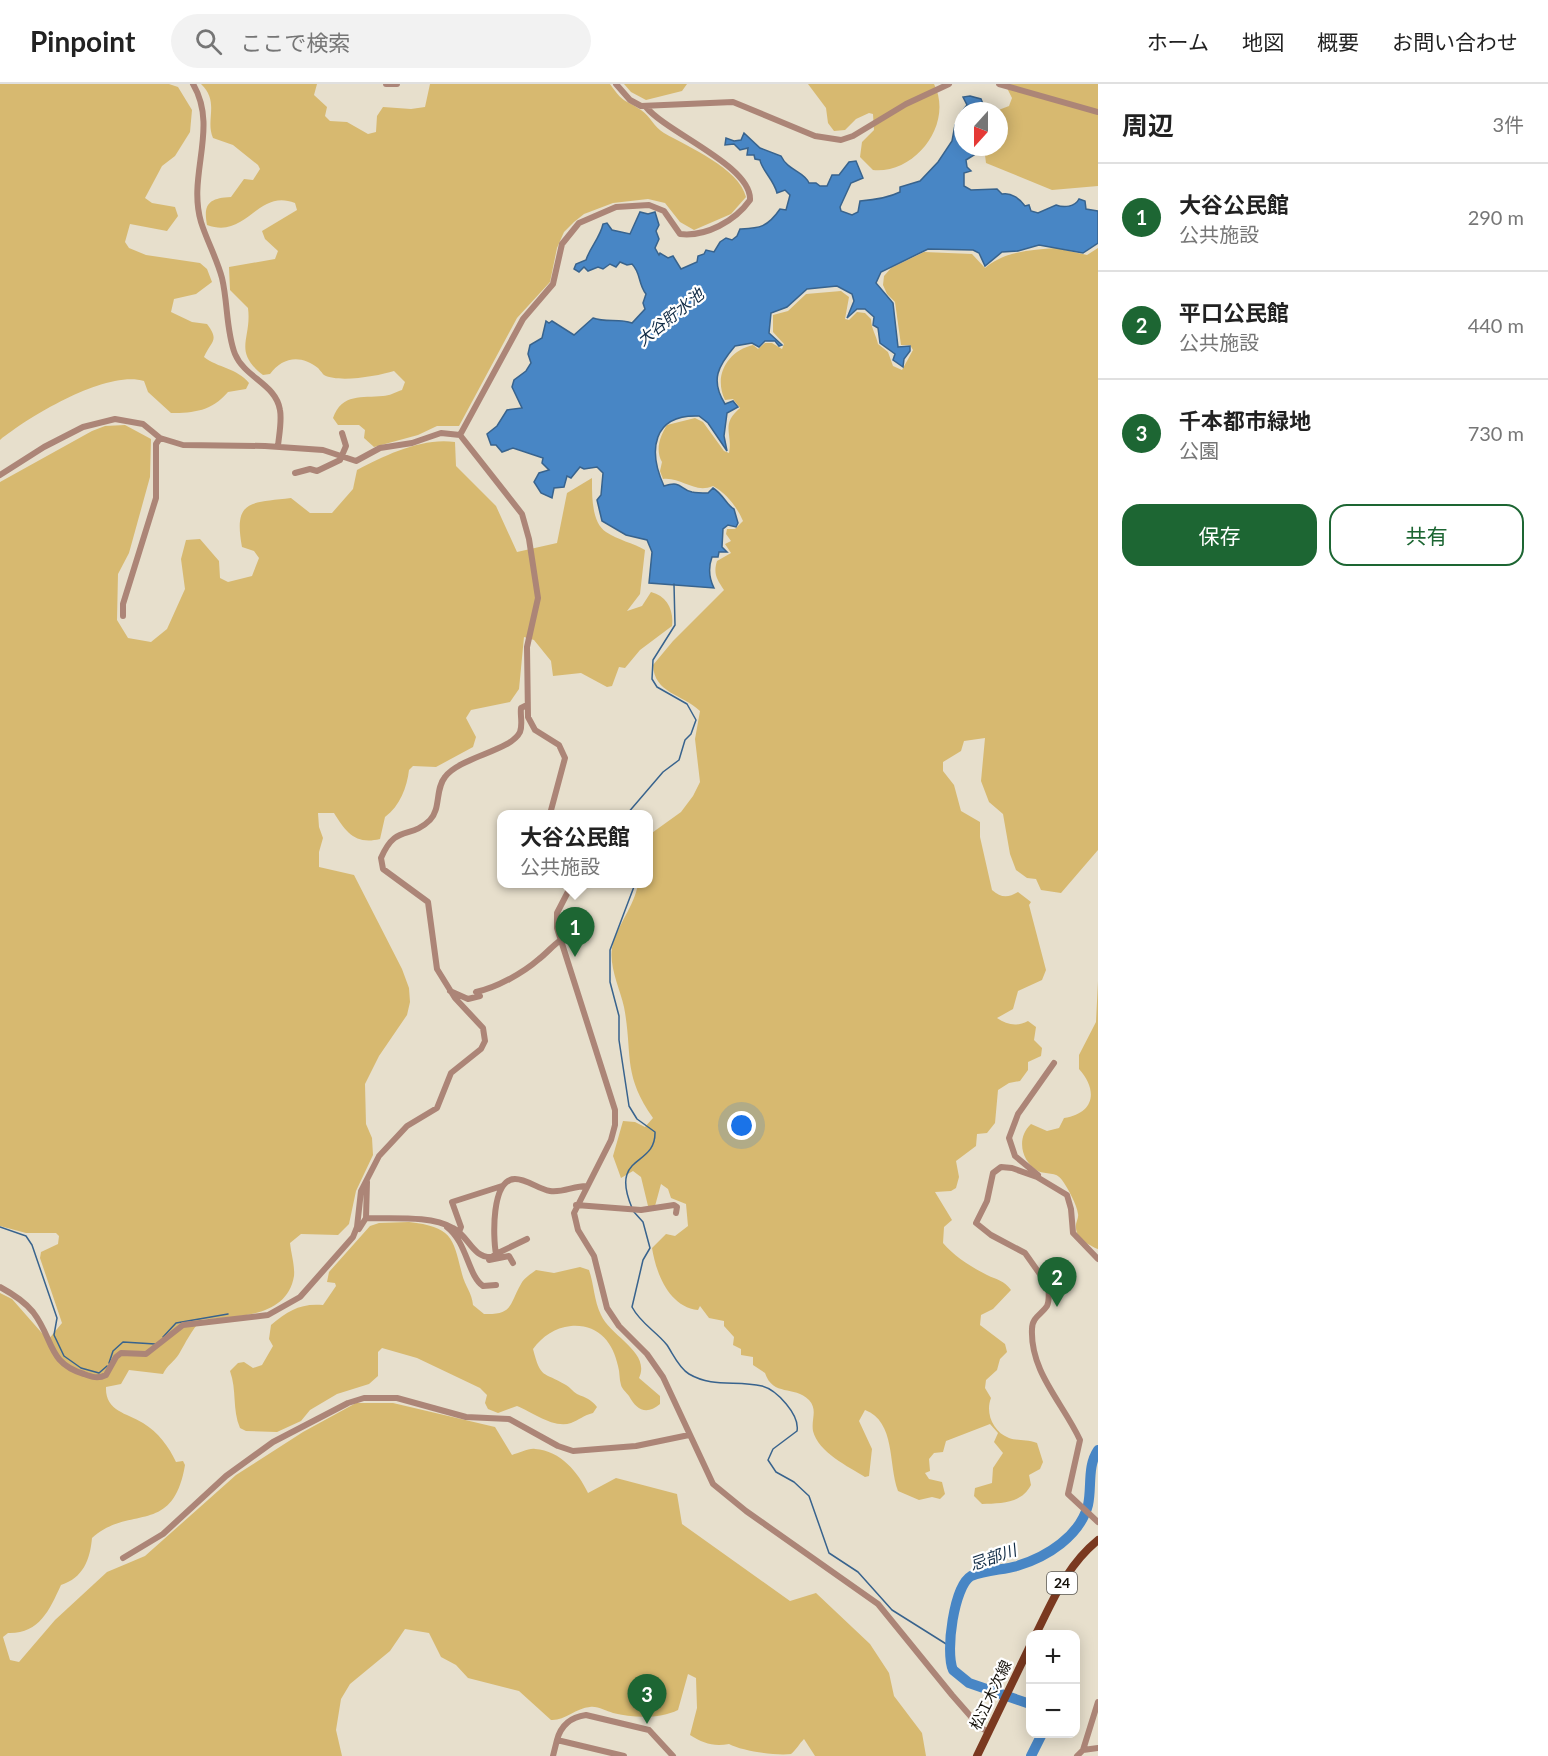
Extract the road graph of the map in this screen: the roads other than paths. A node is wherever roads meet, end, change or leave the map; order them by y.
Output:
1 (193, 84) edge
2 (386, 84) edge
3 (398, 84) edge
4 (616, 84) edge
5 (949, 84) edge
6 (999, 84) edge
7 (646, 107) junction
8 (1098, 112) edge
9 (342, 433) dead end
10 (460, 435) junction
11 (160, 438) junction
12 (278, 446) junction
13 (342, 456) junction
14 (317, 471) junction
15 (295, 473) dead end
16 (0, 475) edge
17 (307, 475) dead end
18 (123, 616) dead end
19 (527, 705) junction
20 (551, 810) edge
21 (570, 888) edge
22 (561, 940) junction
23 (449, 991) junction
24 (1054, 1063) dead end
25 (367, 1179) junction
26 (1048, 1183) junction
27 (502, 1186) junction
28 (586, 1186) junction
29 (576, 1205) junction
30 (676, 1213) dead end
31 (366, 1218) junction
32 (443, 1224) junction
33 (459, 1232) junction
34 (353, 1237) junction
35 (527, 1239) dead end
36 (496, 1254) junction
37 (484, 1257) junction
38 (1098, 1259) edge
39 (513, 1263) dead end
40 (496, 1286) dead end
41 (0, 1287) edge
42 (689, 1435) junction
43 (1098, 1522) edge
44 (1098, 1540) edge
45 (123, 1558) dead end
46 (1039, 1630) edge
47 (1026, 1654) edge
48 (1098, 1702) edge
49 (988, 1732) junction
50 (557, 1740) junction
51 (1098, 1748) edge
52 (1083, 1750) junction
53 (553, 1756) edge
54 (624, 1756) edge
55 (673, 1756) edge
56 (977, 1756) edge
57 (1077, 1756) edge

1 - 12 street
2 - 3 street
4 - 7 street
5 - 7 street
6 - 8 street
7 - 10 street
9 - 13 street
10 - 13 street
10 - 19 street
11 - 12 street
11 - 16 street
11 - 18 street
12 - 13 street
13 - 14 street
14 - 15 street
14 - 17 street
19 - 20 street
19 - 23 street
21 - 22 street
22 - 23 street
22 - 28 street
23 - 25 street
24 - 26 street
25 - 31 street
25 - 34 street
26 - 38 street
26 - 43 street
27 - 28 street
27 - 33 street
27 - 36 street
28 - 29 street
29 - 30 street
29 - 42 street
31 - 32 street
31 - 34 street
32 - 33 street
32 - 40 street
33 - 37 street
34 - 41 street
35 - 36 street
36 - 37 street
37 - 39 street
42 - 45 street
42 - 49 street
44 - 46 main road, 24
47 - 49 main road, 松江木次線
48 - 52 street
49 - 56 main road, 松江木次線
50 - 53 street
50 - 54 street
50 - 55 street
51 - 52 street
52 - 57 street

